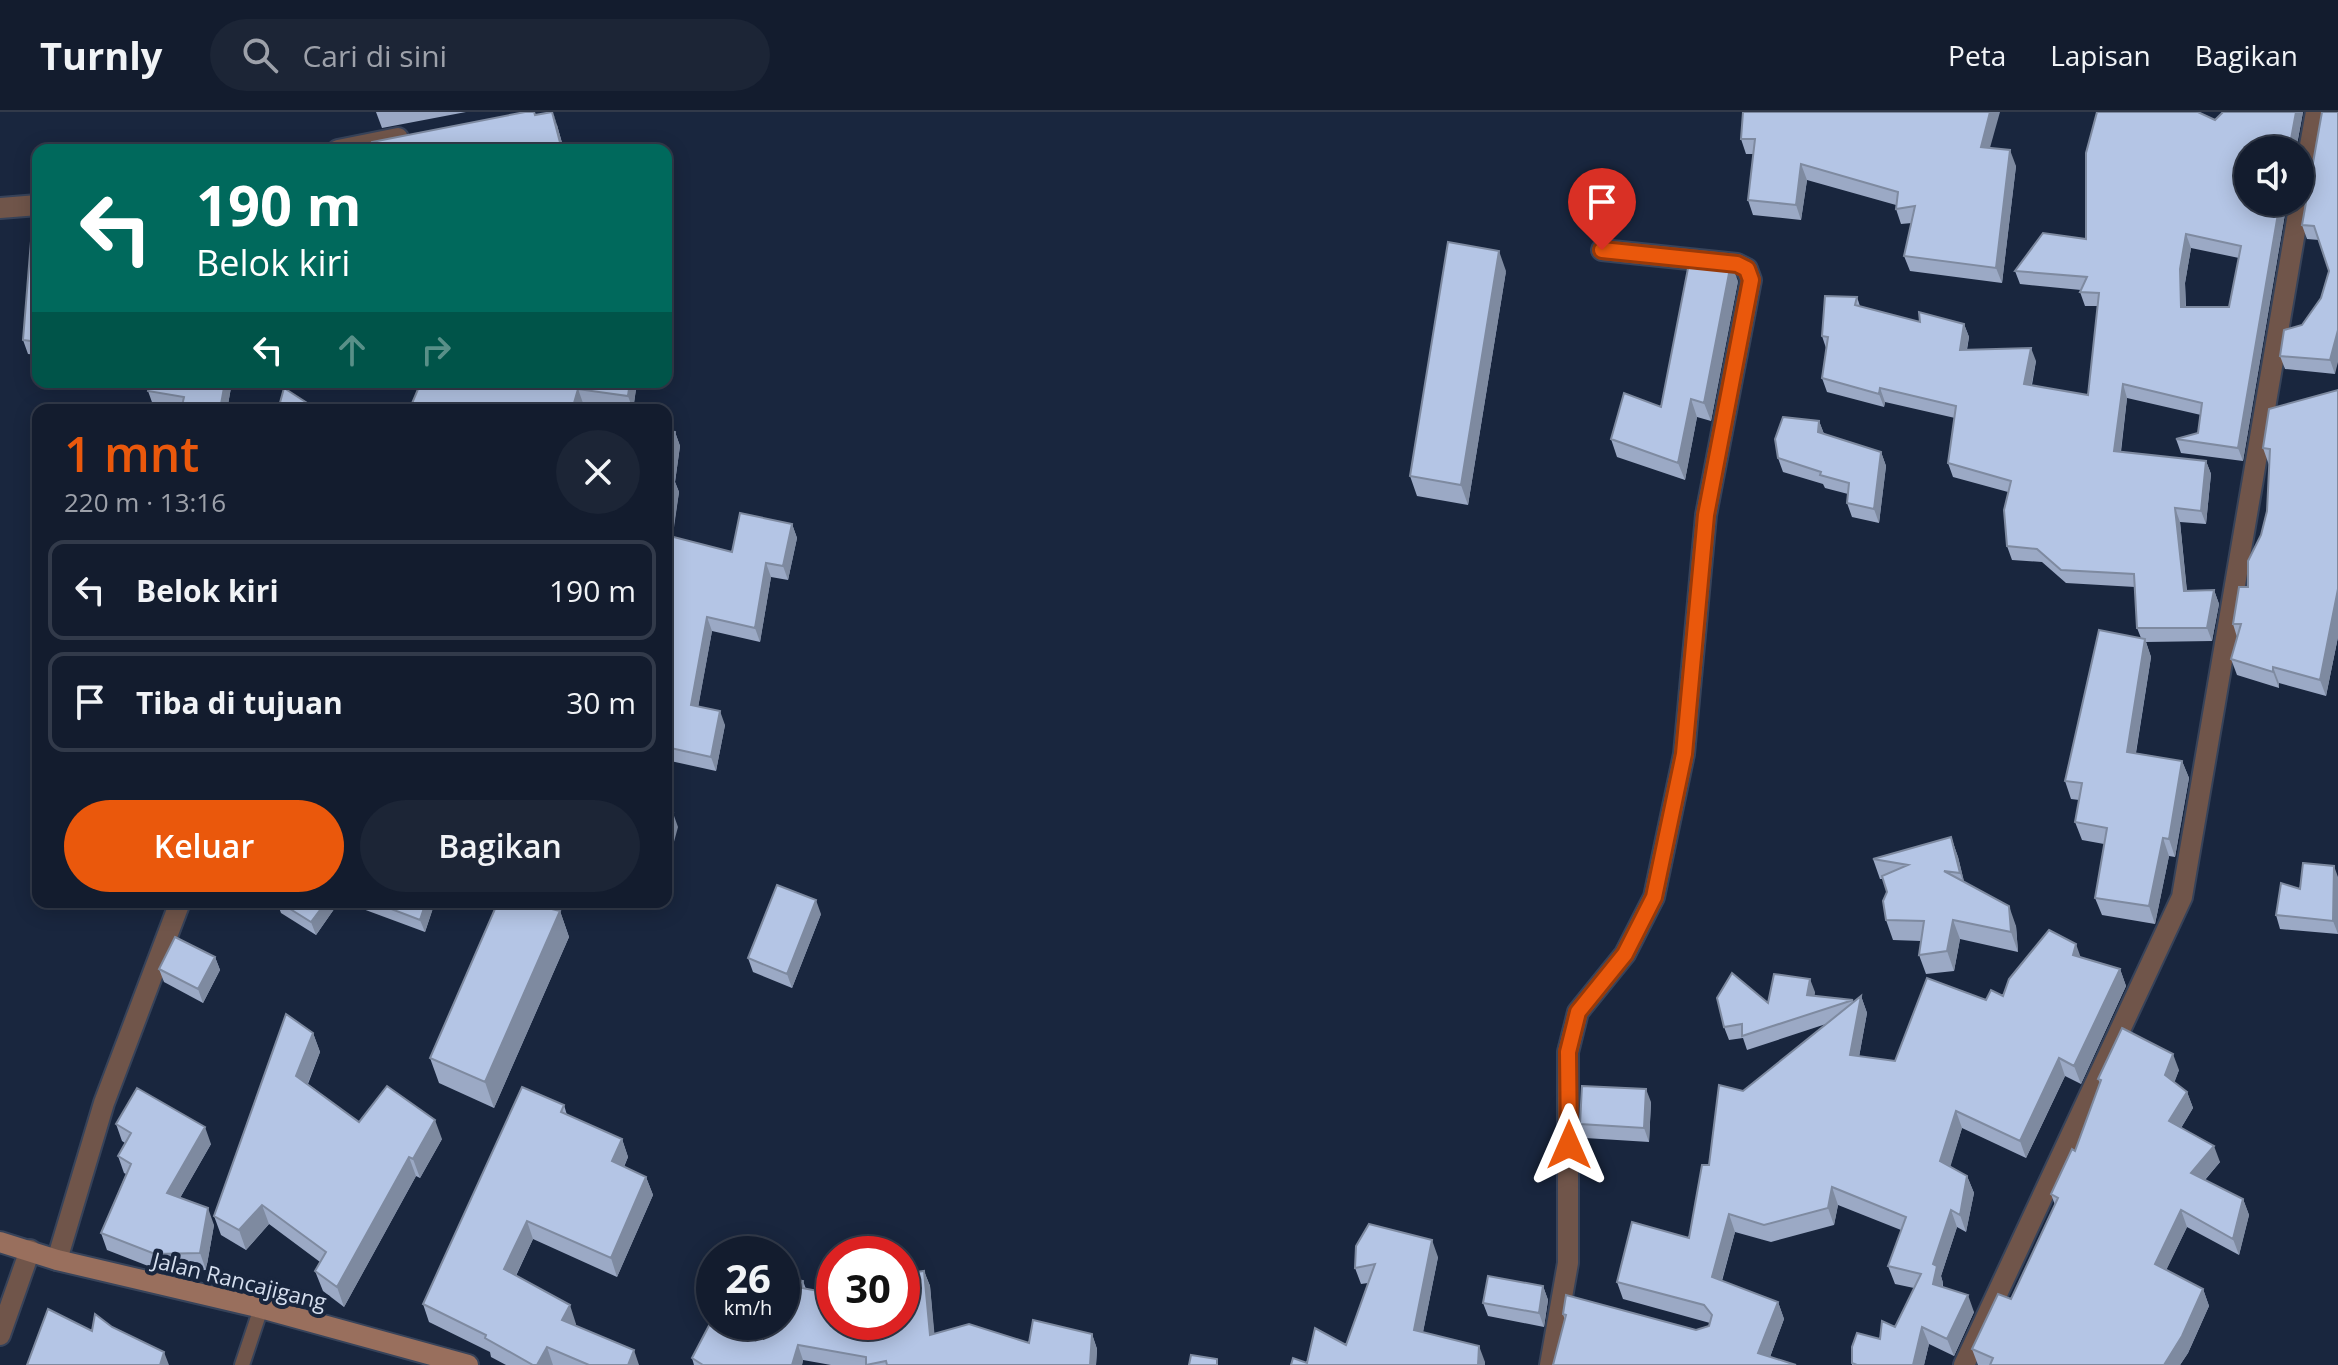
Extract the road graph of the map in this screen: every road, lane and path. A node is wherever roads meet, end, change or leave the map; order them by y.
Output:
1 (2316, 112) edge
2 (414, 135) edge
3 (2312, 136) edge
4 (368, 144) edge
5 (32, 205) edge
6 (0, 208) edge
7 (2297, 216) edge
8 (1602, 250) dead end
9 (178, 908) edge
10 (0, 1242) edge
11 (30, 1250) junction
12 (57, 1260) junction
13 (261, 1308) junction
14 (0, 1335) edge
15 (242, 1365) edge
16 (468, 1365) edge
17 (1550, 1365) edge
18 (1964, 1365) edge

1 - 3 street
2 - 4 street
5 - 6 street
7 - 18 street
8 - 17 street
9 - 12 street
10 - 11 main road, Jalan Rancajigang
11 - 12 main road, Jalan Rancajigang
11 - 14 street
12 - 13 main road, Jalan Rancajigang
13 - 15 lane
13 - 16 main road, Jalan Rancajigang

